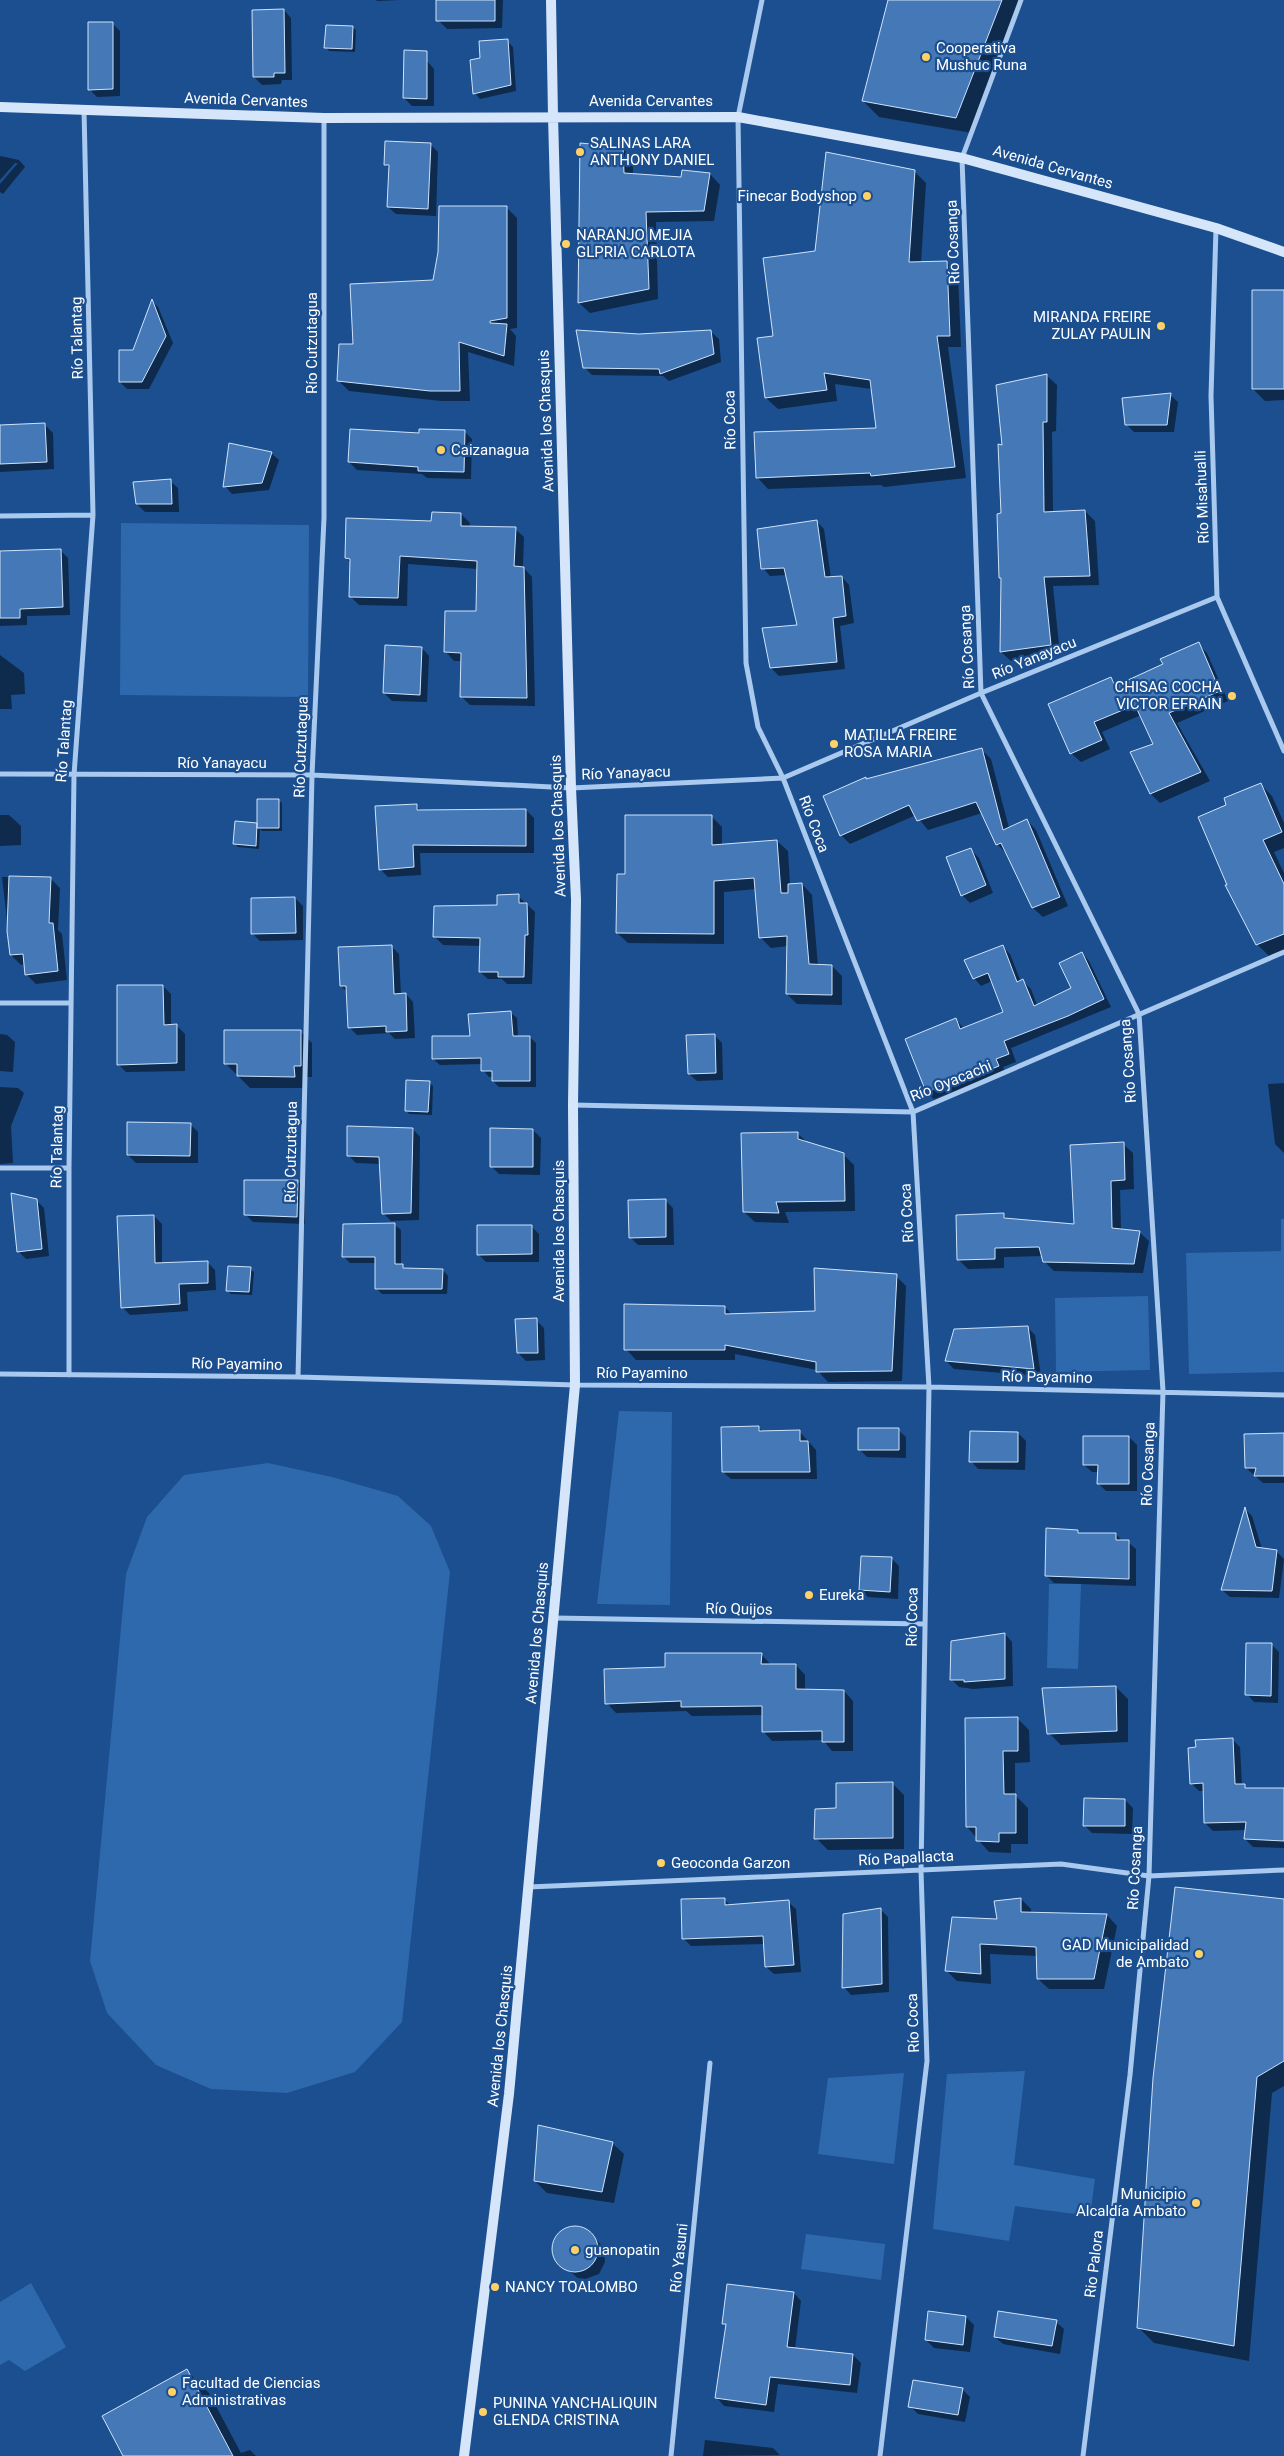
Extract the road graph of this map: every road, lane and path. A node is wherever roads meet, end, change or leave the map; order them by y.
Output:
1 (551, 0) edge
2 (762, 0) edge
3 (1021, 0) edge
4 (0, 107) edge
5 (84, 110) junction
6 (553, 116) junction
7 (738, 117) junction
8 (324, 118) junction
9 (962, 158) junction
10 (1216, 228) junction
11 (1284, 252) edge
12 (93, 515) junction
13 (0, 516) edge
14 (1217, 597) junction
15 (981, 693) junction
16 (1284, 751) edge
17 (0, 774) edge
18 (74, 775) junction
19 (312, 775) junction
20 (783, 778) junction
21 (571, 788) junction
22 (1284, 952) edge
23 (0, 1003) edge
24 (71, 1003) junction
25 (1139, 1014) junction
26 (573, 1105) junction
27 (913, 1112) junction
28 (0, 1168) edge
29 (68, 1168) junction
30 (0, 1374) edge
31 (68, 1375) junction
32 (298, 1377) junction
33 (575, 1385) junction
34 (929, 1387) junction
35 (1163, 1391) junction
36 (1284, 1395) edge
37 (554, 1618) junction
38 (924, 1624) junction
39 (920, 1870) junction
40 (1284, 1870) edge
41 (1149, 1876) junction
42 (529, 1888) junction
43 (710, 2063) dead end
44 (1130, 2075) joint
45 (464, 2456) edge
46 (671, 2456) edge
47 (880, 2456) edge
48 (1083, 2456) edge

1 - 6 street, Avenida los Chasquis
2 - 7 street, Río Coca
3 - 9 street, Río Cosanga
4 - 5 street, Avenida Cervantes
5 - 8 street, Avenida Cervantes
5 - 12 street, Río Talantag
6 - 7 street, Avenida Cervantes
6 - 8 street, Avenida Cervantes
6 - 21 street, Avenida los Chasquis
7 - 9 street, Avenida Cervantes
7 - 20 street, Río Coca
8 - 19 street, Río Cutzutagua
9 - 10 street, Avenida Cervantes
9 - 15 street, Río Cosanga
10 - 11 street, Avenida Cervantes
10 - 14 street, Río Misahualli
12 - 13 street
12 - 18 street, Río Talantag
14 - 15 street, Río Yanayacu
14 - 16 street, Río Misahualli
15 - 20 street, Río Yanayacu
15 - 25 street, Río Cosanga
17 - 18 street, Río Yanayacu
18 - 19 street, Río Yanayacu
18 - 24 street, Río Talantag
19 - 21 street, Río Yanayacu
19 - 32 street, Río Cutzutagua
20 - 21 street, Río Yanayacu
20 - 27 street, Río Coca
21 - 26 street, Avenida los Chasquis
22 - 25 street, Río Oyacachi
23 - 24 street
24 - 29 street, Río Talantag
25 - 27 street, Río Oyacachi
25 - 35 street, Río Cosanga
26 - 27 street, Río Oyacachi
26 - 33 street, Avenida los Chasquis
27 - 34 street, Río Coca
28 - 29 street
29 - 31 street, Río Talantag
30 - 31 street, Río Payamino
31 - 32 street, Río Payamino
32 - 33 street, Río Payamino
33 - 34 street, Río Payamino
33 - 37 street, Avenida los Chasquis
34 - 35 street, Río Payamino
34 - 38 street, Río Coca
35 - 36 street, Río Payamino
35 - 41 street, Río Cosanga
37 - 38 street, Río Quijos
37 - 42 street, Avenida los Chasquis
38 - 39 street, Río Coca
39 - 41 street, Río Papallacta
39 - 42 street, Río Papallacta
39 - 47 street, Río Coca
40 - 41 street, Río Papallacta
41 - 44 street, Río Cosanga
42 - 45 street, Avenida los Chasquis
43 - 46 street, Río Yasuni
44 - 48 street, Rio Palora

